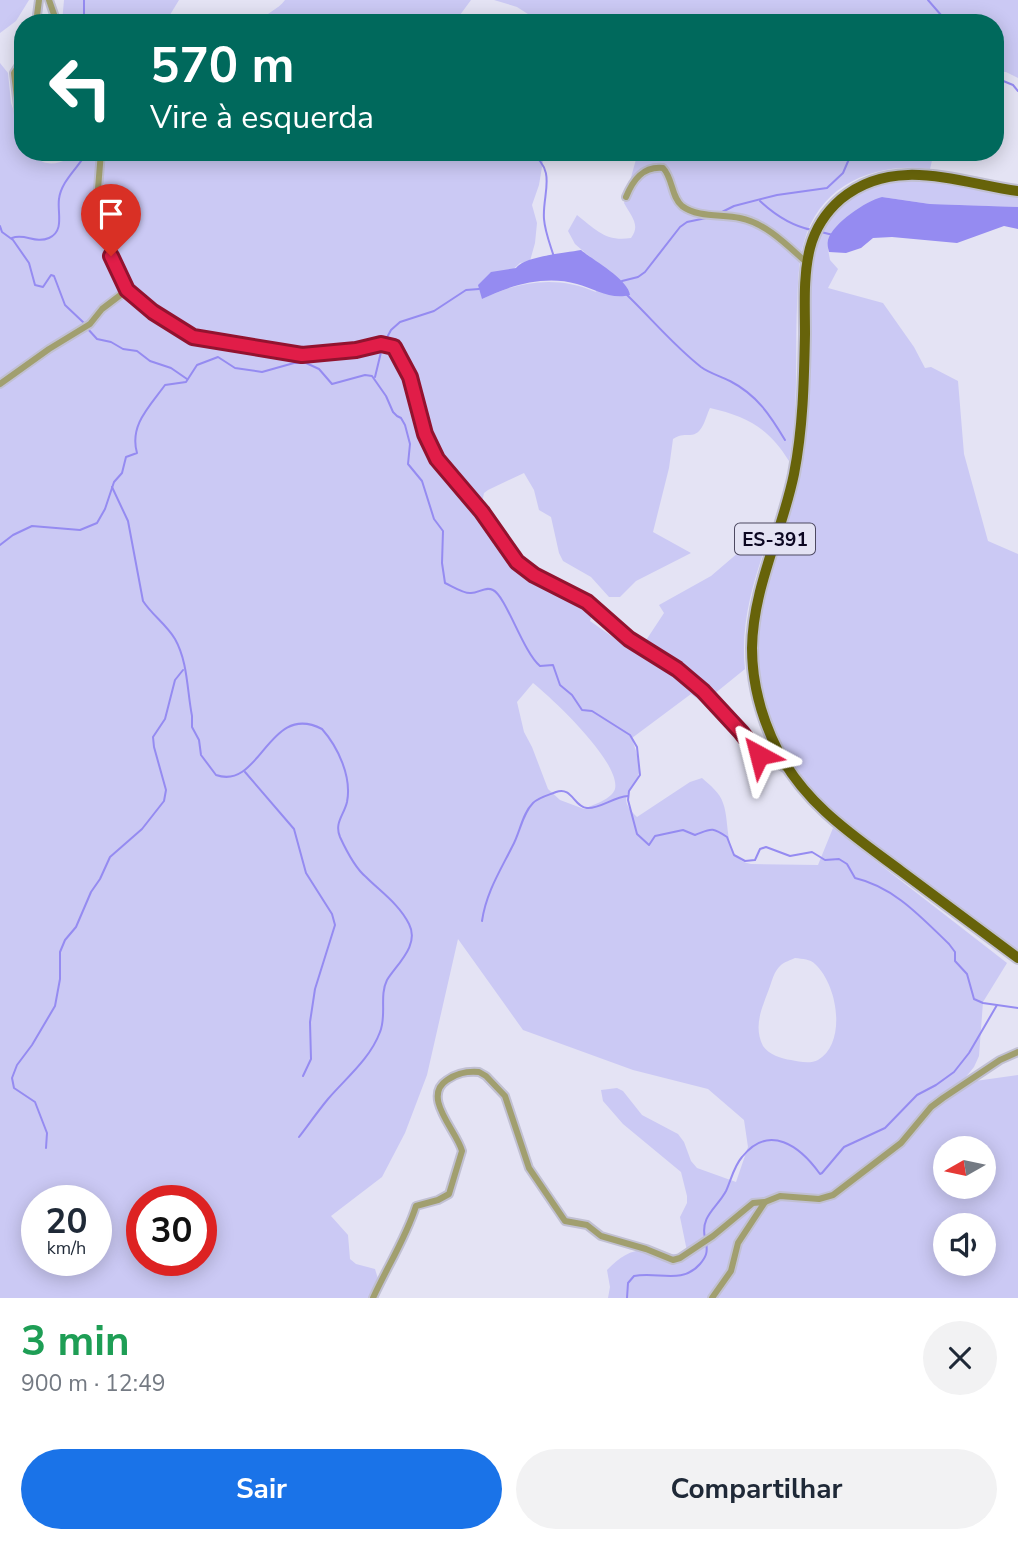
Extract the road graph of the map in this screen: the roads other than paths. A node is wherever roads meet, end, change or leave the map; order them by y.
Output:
1 (101, 161) edge
2 (1018, 191) edge
3 (626, 197) dead end
4 (807, 263) junction
5 (127, 290) junction
6 (0, 384) edge
7 (789, 770) junction
8 (1018, 958) edge
9 (1018, 1052) edge
10 (765, 1202) junction
11 (373, 1298) edge
12 (712, 1298) edge

1 - 5 street
2 - 4 main road, ES-391
3 - 4 street
4 - 7 main road, ES-391
5 - 6 street
5 - 7 street
7 - 8 main road, ES-391
9 - 10 street
10 - 11 street
10 - 12 street

